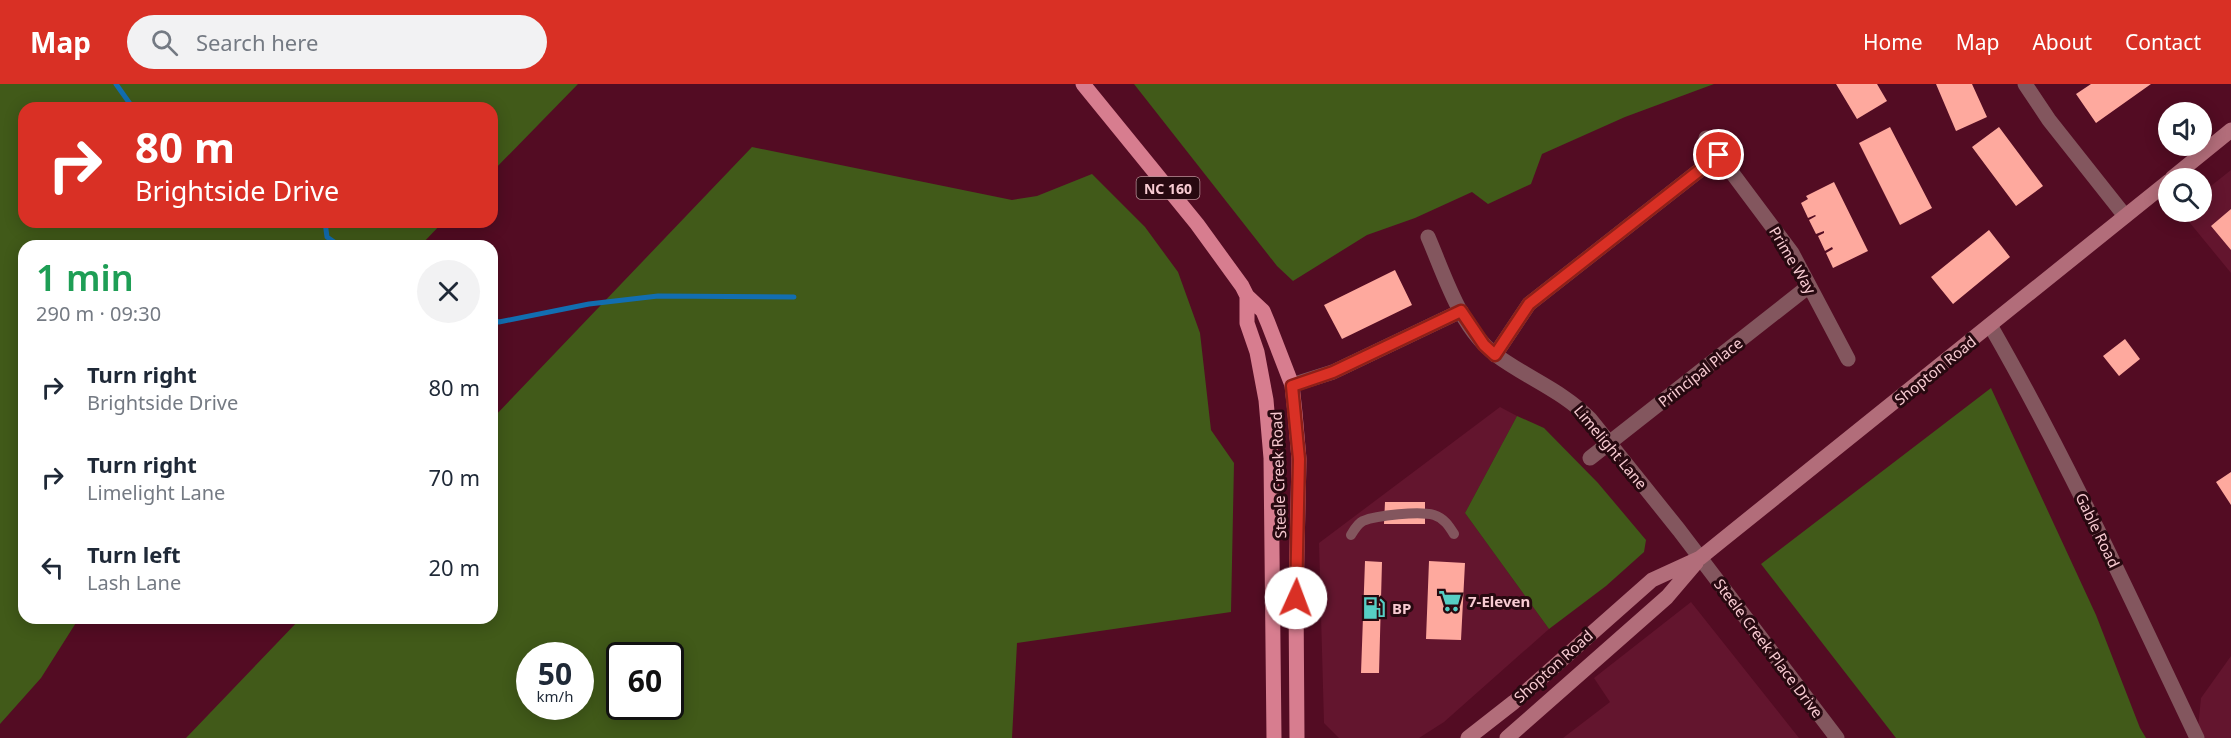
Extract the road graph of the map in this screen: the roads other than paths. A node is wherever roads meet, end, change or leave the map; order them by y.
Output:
1 (1083, 84) edge
2 (2025, 84) edge
3 (2231, 130) edge
4 (1706, 138) dead end
5 (1719, 155) junction
6 (2185, 168) edge
7 (2158, 190) edge
8 (2125, 216) junction
9 (1428, 237) dead end
10 (1809, 286) junction
11 (1246, 296) junction
12 (1461, 311) junction
13 (1990, 325) junction
14 (1495, 355) junction
15 (1848, 359) dead end
16 (1292, 386) junction
17 (1610, 443) junction
18 (1590, 458) dead end
19 (1454, 534) dead end
20 (1351, 535) dead end
21 (1700, 558) junction
22 (1274, 738) edge
23 (1298, 738) edge
24 (1468, 738) edge
25 (1507, 738) edge
26 (1838, 738) edge
27 (2197, 738) edge

1 - 11 main road, Steele Creek Road / NC 160
2 - 8 street
3 - 6 street, Shopton Road
4 - 5 street, Prime Way
5 - 10 street, Prime Way
5 - 14 street
7 - 8 street, Shopton Road
8 - 13 street, Shopton Road
9 - 12 street, Limelight Lane
10 - 15 street, Prime Way
10 - 17 street, Principal Place
11 - 16 main road, Steele Creek Road / NC 160
11 - 22 main road, Steele Creek Road / NC 160
12 - 14 street, Limelight Lane
12 - 16 street
13 - 21 street, Shopton Road
13 - 27 street, Gable Road
14 - 17 street, Limelight Lane
16 - 23 main road, Steele Creek Road / NC 160
17 - 18 street, Principal Place
17 - 21 street, Limelight Lane
19 - 20 lane
21 - 24 street, Shopton Road
21 - 25 street, Shopton Road
21 - 26 street, Steele Creek Place Drive

